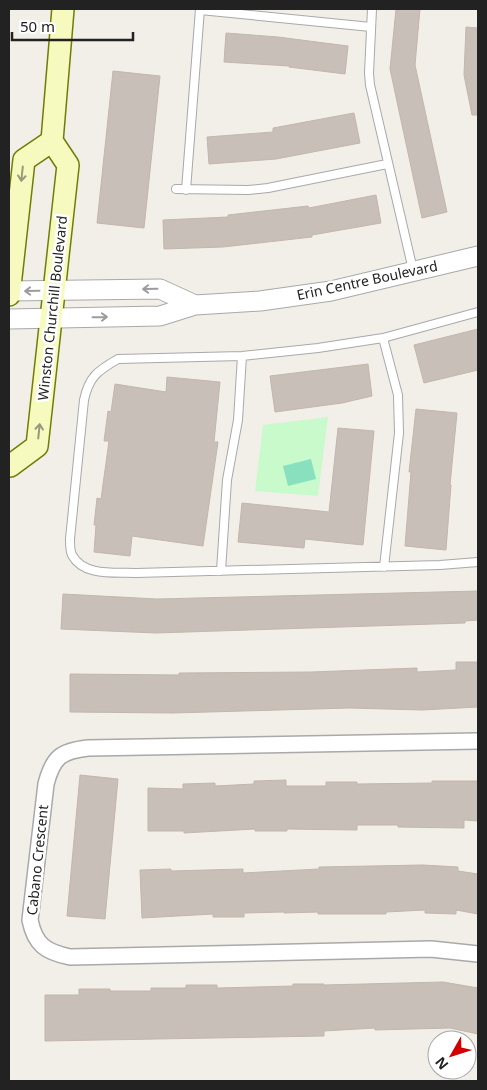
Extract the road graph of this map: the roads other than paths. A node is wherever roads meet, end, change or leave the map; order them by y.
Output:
1 (63, 9) edge
2 (200, 9) edge
3 (372, 9) edge
4 (371, 27) junction
5 (52, 141) junction
6 (387, 164) junction
7 (176, 189) dead end
8 (186, 190) junction
9 (478, 256) edge
10 (413, 270) junction
11 (55, 290) junction
12 (9, 291) edge
13 (9, 295) edge
14 (195, 305) junction
15 (478, 312) edge
16 (51, 318) junction
17 (9, 319) edge
18 (383, 338) junction
19 (242, 356) junction
20 (9, 469) edge
21 (478, 562) edge
22 (384, 567) junction
23 (221, 571) junction
24 (478, 741) edge
25 (478, 954) edge

1 - 5 main road
2 - 4 lane
2 - 8 lane
3 - 4 lane
4 - 6 lane
5 - 11 main road, Winston Churchill Boulevard
5 -> 12 main road
6 - 8 lane
6 - 10 lane
7 - 8 lane
9 - 10 street, Erin Centre Boulevard
10 - 14 street, Erin Centre Boulevard
11 -> 12 street, Erin Centre Boulevard
14 -> 11 street, Erin Centre Boulevard
11 - 16 main road, Winston Churchill Boulevard
12 - 13 main road
16 -> 14 street, Erin Centre Boulevard
15 - 18 lane
16 - 17 street, Erin Centre Boulevard
20 -> 16 main road, Winston Churchill Boulevard
18 - 19 lane
18 - 22 lane
19 - 23 lane
19 - 23 lane
21 - 22 lane
22 - 23 lane
24 - 25 street, Cabano Crescent

